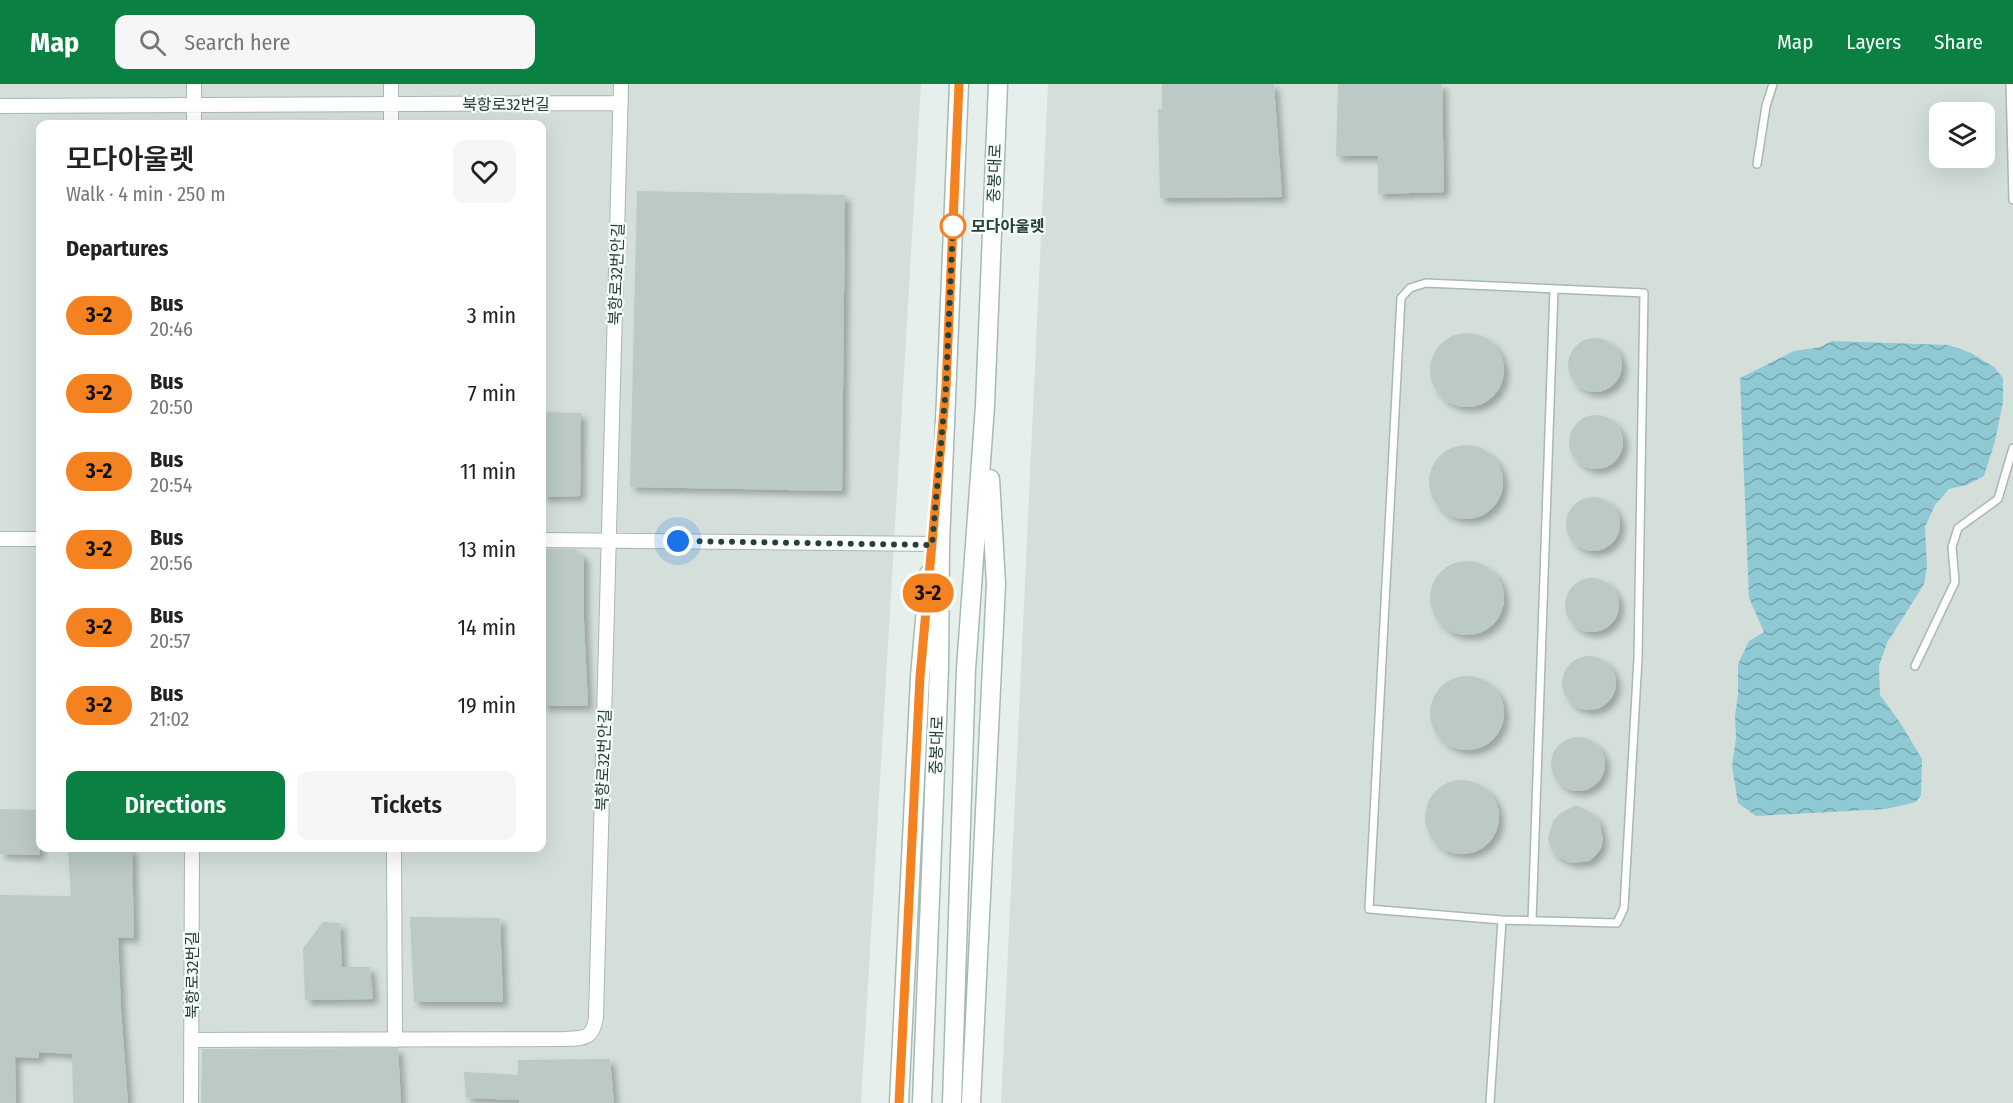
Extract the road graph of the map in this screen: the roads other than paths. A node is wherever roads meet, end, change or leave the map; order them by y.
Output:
1 (194, 84) edge
2 (391, 84) edge
3 (621, 84) edge
4 (959, 84) edge
5 (998, 84) edge
6 (1773, 84) edge
7 (2010, 84) edge
8 (621, 103) junction
9 (391, 104) junction
10 (194, 105) junction
11 (0, 106) edge
12 (194, 120) edge
13 (391, 120) edge
14 (1757, 164) dead end
15 (2013, 200) edge
16 (1554, 289) junction
17 (986, 406) junction
18 (2013, 448) edge
19 (0, 539) edge
20 (36, 539) edge
21 (546, 540) edge
22 (609, 540) junction
23 (936, 544) junction
24 (1915, 666) dead end
25 (192, 852) edge
26 (394, 852) edge
27 (1502, 920) junction
28 (1532, 921) junction
29 (191, 1040) junction
30 (395, 1040) junction
31 (191, 1103) edge
32 (899, 1103) edge
33 (922, 1103) edge
34 (952, 1103) edge
35 (971, 1103) edge
36 (1490, 1103) edge

1 - 10 street
2 - 9 street
3 - 8 street, 북항로32번안길
4 - 23 main road, 중봉대로
5 - 17 main road, 중봉대로
6 - 14 lane
7 - 15 lane
8 - 9 street, 북항로32번길
8 - 22 street, 북항로32번안길
9 - 10 street, 북항로32번길
9 - 13 street
10 - 11 street, 북항로32번길
10 - 12 street
16 - 27 lane
16 - 28 lane
16 - 28 lane
17 - 34 main road, 중봉대로
17 - 35 main road, 중봉대로
18 - 24 lane
19 - 20 street
21 - 22 street
22 - 23 street
22 - 30 street, 북항로32번안길
23 - 32 main road, 중봉대로
23 - 33 main road, 중봉대로
25 - 29 street, 북항로32번길
26 - 30 street
27 - 28 lane
27 - 36 lane
29 - 30 street, 북항로32번안길
29 - 31 street, 북항로32번길

